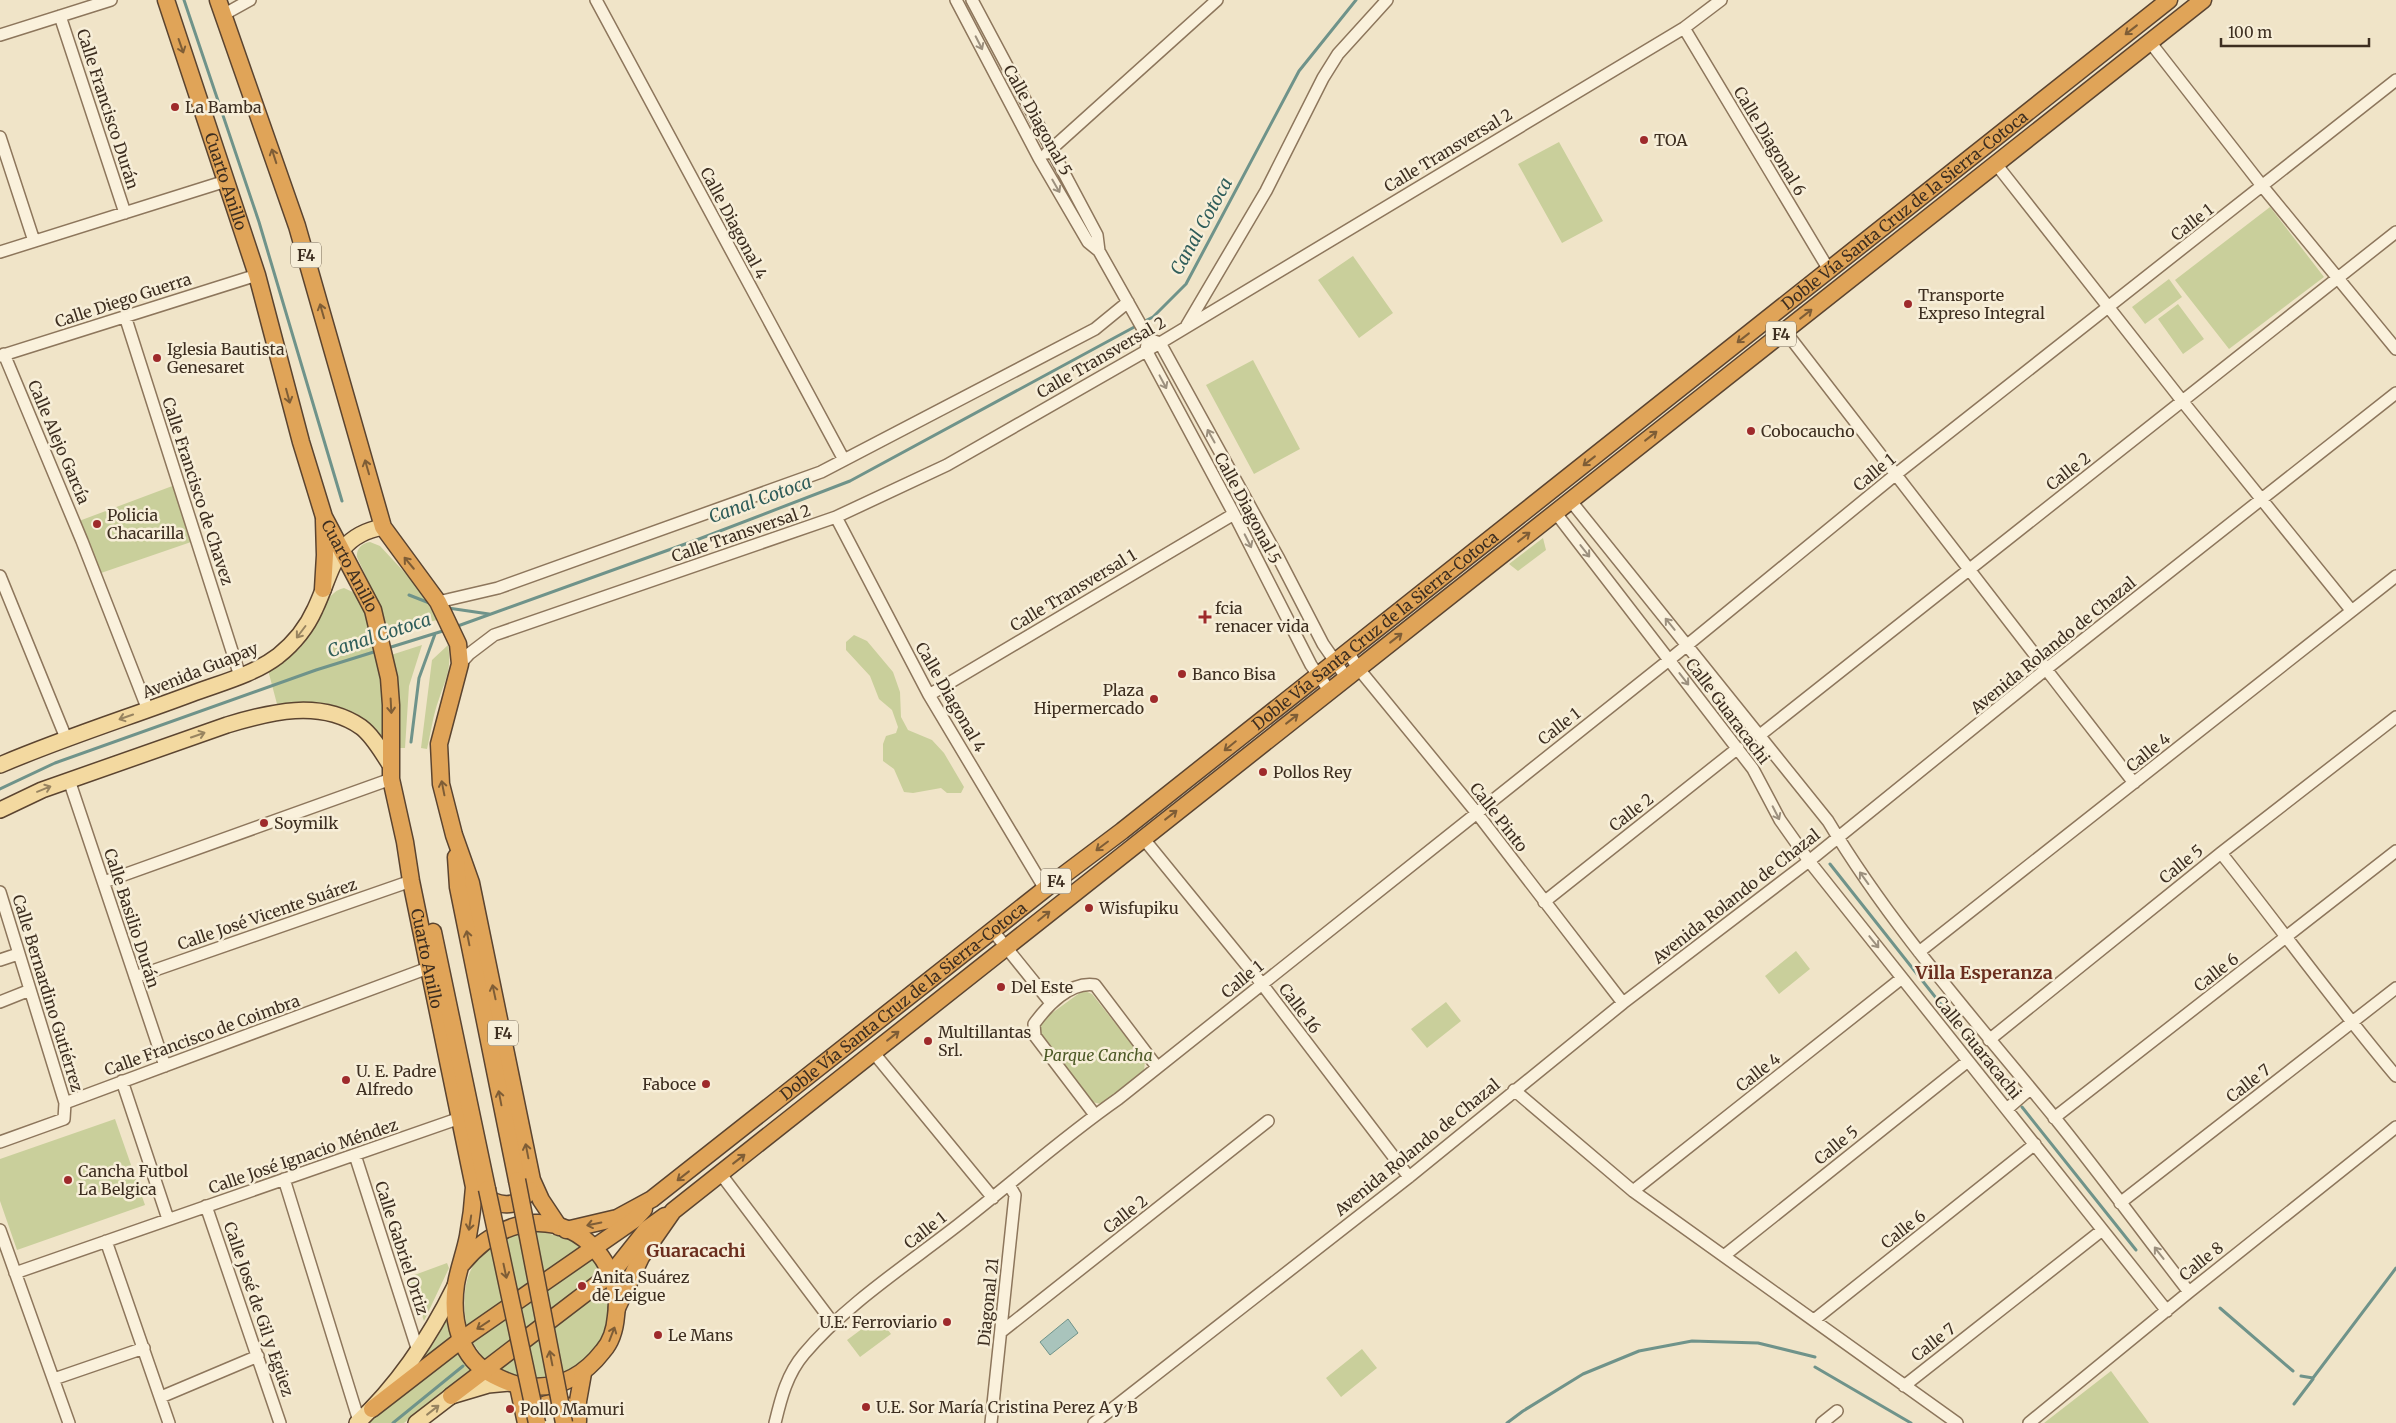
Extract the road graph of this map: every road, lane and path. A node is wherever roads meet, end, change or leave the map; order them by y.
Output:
1 (111, 0) edge
2 (166, 0) edge
3 (250, 0) edge
4 (596, 0) edge
5 (957, 0) edge
6 (972, 0) edge
7 (1216, 0) edge
8 (1387, 0) edge
9 (1721, 0) edge
10 (2169, 0) edge
11 (2203, 0) edge
12 (221, 7) edge
13 (60, 16) junction
14 (1684, 28) junction
15 (0, 35) edge
16 (2150, 42) junction
17 (1002, 57) junction
18 (989, 64) junction
19 (2396, 80) edge
20 (0, 136) edge
21 (1053, 148) junction
22 (1040, 158) junction
23 (1996, 164) junction
24 (226, 181) junction
25 (2263, 187) junction
26 (125, 213) junction
27 (2396, 232) edge
28 (34, 241) junction
29 (1099, 251) junction
30 (0, 252) edge
31 (1829, 270) junction
32 (257, 274) junction
33 (2338, 278) junction
34 (1128, 302) junction
35 (2108, 308) junction
36 (125, 316) junction
37 (1186, 326) junction
38 (1784, 331) junction
39 (1147, 336) junction
40 (1160, 343) junction
41 (2396, 349) edge
42 (1146, 350) junction
43 (2, 355) edge
44 (2396, 393) edge
45 (2183, 402) junction
46 (844, 460) junction
47 (1895, 475) junction
48 (2262, 499) junction
49 (1570, 500) junction
50 (1555, 512) junction
51 (1234, 514) junction
52 (324, 517) junction
53 (836, 517) junction
54 (383, 528) junction
55 (342, 549) junction
56 (1968, 568) junction
57 (0, 576) edge
58 (2396, 576) edge
59 (323, 589) junction
60 (438, 602) junction
61 (2351, 610) junction
62 (1687, 646) junction
63 (1348, 652) junction
64 (1669, 660) junction
65 (1335, 662) junction
66 (460, 664) junction
67 (2045, 670) junction
68 (1352, 672) junction
69 (240, 676) junction
70 (1318, 676) junction
71 (1329, 690) junction
72 (929, 695) junction
73 (148, 710) junction
74 (2396, 717) edge
75 (1760, 735) junction
76 (66, 738) junction
77 (1738, 748) junction
78 (0, 766) edge
79 (390, 771) junction
80 (69, 780) junction
81 (2134, 783) junction
82 (0, 810) edge
83 (1476, 812) junction
84 (1143, 838) junction
85 (1838, 838) junction
86 (406, 842) junction
87 (2396, 851) edge
88 (2221, 853) junction
89 (1809, 861) junction
90 (411, 881) junction
91 (104, 882) junction
92 (1045, 889) junction
93 (0, 892) edge
94 (1544, 902) junction
95 (993, 930) junction
96 (2288, 937) junction
97 (1006, 946) junction
98 (1919, 952) junction
99 (18, 954) junction
100 (0, 960) edge
101 (428, 968) junction
102 (135, 977) junction
103 (1902, 978) junction
104 (1262, 984) junction
105 (2396, 988) edge
106 (30, 990) junction
107 (0, 1002) edge
108 (1051, 1003) junction
109 (1624, 1003) junction
110 (2351, 1023) junction
111 (1989, 1040) junction
112 (873, 1052) junction
113 (1968, 1061) junction
114 (165, 1066) junction
115 (1157, 1067) junction
116 (2396, 1076) edge
117 (122, 1082) junction
118 (2030, 1089) junction
119 (1514, 1090) junction
120 (66, 1103) junction
121 (2007, 1109) junction
122 (1095, 1115) junction
123 (460, 1118) junction
124 (2054, 1118) junction
125 (1268, 1121) dead end
126 (2396, 1127) edge
127 (0, 1142) edge
128 (2035, 1144) junction
129 (355, 1155) junction
130 (720, 1173) junction
131 (1409, 1177) junction
132 (284, 1179) junction
133 (525, 1180) junction
134 (1009, 1186) junction
135 (481, 1188) junction
136 (1633, 1191) junction
137 (993, 1198) junction
138 (652, 1200) junction
139 (2120, 1203) junction
140 (206, 1206) junction
141 (673, 1211) junction
142 (168, 1219) junction
143 (562, 1228) junction
144 (0, 1230) edge
145 (2101, 1230) junction
146 (106, 1240) junction
147 (595, 1248) junction
148 (1725, 1255) junction
149 (462, 1264) junction
150 (612, 1273) junction
151 (15, 1274) junction
152 (457, 1282) junction
153 (2188, 1292) junction
154 (617, 1308) junction
155 (2167, 1311) junction
156 (1814, 1320) junction
157 (833, 1323) junction
158 (1001, 1332) junction
159 (461, 1340) junction
160 (144, 1348) junction
161 (418, 1351) junction
162 (258, 1356) junction
163 (483, 1370) junction
164 (584, 1373) junction
165 (54, 1380) junction
166 (514, 1384) junction
167 (1904, 1386) junction
168 (451, 1396) junction
169 (161, 1397) junction
170 (372, 1409) junction
171 (1837, 1411) dead end
172 (573, 1420) edge
173 (358, 1422) edge
174 (69, 1423) edge
175 (169, 1423) edge
176 (280, 1423) edge
177 (416, 1423) edge
178 (527, 1423) edge
179 (537, 1423) edge
180 (775, 1423) edge
181 (991, 1423) edge
182 (1094, 1423) edge
183 (1822, 1423) edge
184 (1957, 1423) edge
185 (2029, 1423) edge

1 - 13 street
2 -> 24 highway, Cuarto Anillo / F4
3 - 12 street
4 - 46 street, Calle Diagonal 4
5 -> 18 street, Calle Diagonal 5
6 - 17 street, Calle Diagonal 5
7 - 21 street
8 - 37 street
9 - 14 street, Calle Transversal 2
10 -> 31 highway, Doble Vía Santa Cruz de la Sierra-Cotoca / F4
11 - 16 highway, Doble Vía Santa Cruz de la Sierra-Cotoca / F4
54 -> 12 highway, F4
13 - 15 street
13 - 26 street, Calle Francisco Durán
14 - 31 street, Calle Diagonal 6
14 - 37 street, Calle Transversal 2
16 - 23 highway, Doble Vía Santa Cruz de la Sierra-Cotoca / F4
16 - 25 street
17 - 18 street
17 - 21 street, Calle Diagonal 5
18 - 22 street, Calle Diagonal 5
19 - 25 street, Calle 1
20 - 28 street
21 - 22 street
21 - 29 street, Calle Diagonal 5
22 -> 29 street, Calle Diagonal 5
23 - 35 street
38 -> 23 highway, Doble Vía Santa Cruz de la Sierra-Cotoca / F4
24 - 26 street
24 - 32 highway, Cuarto Anillo / F4
25 - 33 street
25 - 35 street, Calle 1
26 - 28 street
27 - 33 street, Calle 2
28 - 30 street
29 - 34 street, Calle Diagonal 5
31 -> 63 highway, Doble Vía Santa Cruz de la Sierra-Cotoca / F4
32 - 36 street, Calle Diego Guerra
32 -> 52 highway, Cuarto Anillo / F4
33 - 41 street
33 - 45 street, Calle 2
34 - 39 street, Calle Diagonal 5
34 - 46 street, Calle Transversal 2
35 - 45 street
35 - 47 street, Calle 1
36 - 43 street, Calle Diego Guerra
36 - 69 street, Calle Francisco de Chavez
37 - 40 street, Calle Transversal 2
38 - 47 street
49 -> 38 highway, Doble Vía Santa Cruz de la Sierra-Cotoca / F4
39 - 40 street
39 - 42 street
40 - 42 street, Calle Transversal 2
65 -> 40 street, Calle Diagonal 5
42 -> 51 street, Calle Diagonal 5
42 - 53 street, Calle Transversal 2
43 - 73 street, Calle Alejo García
44 - 48 street, Avenida Rolando de Chazal
45 - 48 street
45 - 56 street, Calle 2
46 - 60 street, Calle Transversal 2
47 - 56 street
47 - 62 street, Calle 1
48 - 61 street
48 - 67 street, Avenida Rolando de Chazal
49 - 50 highway, Doble Vía Santa Cruz de la Sierra-Cotoca / F4
62 -> 49 street, Calle Guaracachi
50 -> 64 street, Calle Guaracachi
68 -> 50 highway, Doble Vía Santa Cruz de la Sierra-Cotoca / F4
51 -> 70 street, Calle Diagonal 5
51 - 72 street, Calle Transversal 1
52 - 55 highway, Cuarto Anillo / F4
52 - 59 highway
53 - 66 street, Calle Transversal 2
53 - 72 street, Calle Diagonal 4
54 - 55 main road, Avenida Guapay
60 -> 54 highway, F4
55 - 59 main road, Avenida Guapay
55 -> 79 highway, Cuarto Anillo / F4
56 - 67 street
56 - 75 street, Calle 2
57 - 76 street
58 - 61 street, Calle 4
59 -> 69 main road, Avenida Guapay
60 - 66 highway, F4
61 - 81 street, Calle 4
62 - 64 street, Calle 1
62 - 75 street, Calle Guaracachi
63 - 65 highway, Doble Vía Santa Cruz de la Sierra-Cotoca / F4
63 - 68 street, Calle Pinto
64 -> 77 street, Calle Guaracachi
64 - 83 street, Calle 1
65 - 68 street, Calle Diagonal 5
65 - 70 highway, Doble Vía Santa Cruz de la Sierra-Cotoca / F4
133 -> 66 highway, F4
67 - 81 street
67 - 85 street, Avenida Rolando de Chazal
68 - 71 highway, Doble Vía Santa Cruz de la Sierra-Cotoca / F4
68 - 83 street, Calle Pinto
69 - 73 main road, Avenida Guapay
70 - 71 street, Calle Diagonal 5
70 -> 92 highway, Doble Vía Santa Cruz de la Sierra-Cotoca / F4
84 -> 71 highway, Doble Vía Santa Cruz de la Sierra-Cotoca / F4
72 - 92 street, Calle Diagonal 4
73 -> 76 main road, Avenida Guapay
74 - 88 street, Calle 5
75 - 85 street, Calle Guaracachi
76 - 78 main road, Avenida Guapay
77 -> 89 street, Calle Guaracachi
77 - 94 street, Calle 2
80 -> 79 main road
79 - 86 highway, Cuarto Anillo / F4
79 - 91 street
82 -> 80 main road
80 - 91 street, Calle Basilio Durán
81 - 98 street, Calle 4
83 - 94 street, Calle Pinto
83 - 104 street, Calle 1
97 -> 84 highway, Doble Vía Santa Cruz de la Sierra-Cotoca / F4
84 - 104 street, Calle 16
85 - 89 street, Avenida Rolando de Chazal
98 -> 85 street, Calle Guaracachi
86 - 90 highway, Cuarto Anillo / F4
86 - 135 highway
87 - 96 street, Calle 6
88 - 96 street
88 - 111 street, Calle 5
89 -> 103 street, Calle Guaracachi
89 - 109 street, Avenida Rolando de Chazal
90 - 101 highway, Cuarto Anillo / F4
90 - 102 street, Calle José Vicente Suárez
91 - 102 street, Calle Basilio Durán
92 - 95 highway, Doble Vía Santa Cruz de la Sierra-Cotoca / F4
93 - 99 street, Calle Bernardino Gutiérrez
94 - 109 street, Calle Pinto
95 - 97 street
95 -> 138 highway, Doble Vía Santa Cruz de la Sierra-Cotoca / F4
96 - 110 street
96 - 124 street, Calle 6
97 - 108 street
112 -> 97 highway, Doble Vía Santa Cruz de la Sierra-Cotoca / F4
98 - 111 street, Calle Guaracachi
99 - 100 street
99 - 106 street, Calle Bernardino Gutiérrez
101 - 114 street, Calle Francisco de Coimbra
101 - 123 highway, Cuarto Anillo / F4
102 - 114 street, Calle Basilio Durán
103 - 113 street, Calle Guaracachi
103 - 136 street, Calle 4
104 - 115 street, Calle 1
104 - 131 street, Calle 16
105 - 110 street, Calle 7
106 - 107 street
106 - 120 street, Calle Bernardino Gutiérrez
108 - 115 street
108 - 122 street
109 - 119 street, Avenida Rolando de Chazal
110 - 116 street
110 - 139 street, Calle 7
111 - 118 street, Calle Guaracachi
130 -> 112 highway, Doble Vía Santa Cruz de la Sierra-Cotoca / F4
112 - 137 street
113 - 121 street, Calle Guaracachi
113 - 148 street, Calle 5
114 - 117 street, Calle Francisco de Coimbra
115 - 122 street, Calle 1
117 - 120 street, Calle Francisco de Coimbra
117 - 142 street
118 - 121 street
118 - 124 street, Calle Guaracachi
119 - 131 street, Avenida Rolando de Chazal
119 - 136 street
120 - 127 street
121 - 128 street, Calle Guaracachi
122 - 134 street, Calle 1
123 - 129 street, Calle José Ignacio Méndez
123 - 135 highway, Cuarto Anillo / F4
124 - 139 street, Calle Guaracachi
125 - 158 street, Calle 2
126 - 153 street, Calle 8
128 - 145 street, Calle Guaracachi
128 - 156 street, Calle 6
129 - 132 street, Calle José Ignacio Méndez
129 - 161 street, Calle Gabriel Ortiz
130 - 141 highway, Doble Vía Santa Cruz de la Sierra-Cotoca / F4
130 - 157 street
131 - 182 street, Avenida Rolando de Chazal
132 - 140 street, Calle José Ignacio Méndez
132 - 173 street
133 - 135 highway
133 - 143 highway, F4
172 -> 133 highway, bridge
134 - 137 street, Calle 1
134 - 158 street, Diagonal 21
135 -> 149 highway, Cuarto Anillo / F4
135 -> 179 highway, bridge
136 - 148 street
137 - 157 street, Calle 1
138 -> 143 highway, Doble Vía Santa Cruz de la Sierra-Cotoca / F4
138 - 147 highway
153 -> 139 street, Calle Guaracachi
140 - 142 street, Calle José Ignacio Méndez
140 - 162 street, Calle José de Gil y Egüez
141 - 150 highway
141 - 154 highway, Doble Vía Santa Cruz de la Sierra-Cotoca / F4
142 - 146 street, Calle José Ignacio Méndez
143 - 147 highway, F4
143 - 149 highway, F4
144 - 151 street
145 - 155 street, Calle Guaracachi
145 - 167 street, Calle 7
146 - 151 street, Calle José Ignacio Méndez
146 - 160 street
147 - 150 highway, F4
147 -> 159 highway
148 - 156 street
149 - 152 highway, F4
150 - 154 highway, F4
150 - 163 highway
151 - 165 street
152 - 159 highway, F4
152 - 161 main road
153 - 155 street, Calle 8
164 -> 154 highway, F4
155 - 185 street, Calle 8
156 - 167 street
157 - 180 street, Calle 1
158 - 181 street, Diagonal 21
159 - 163 highway, F4
159 - 170 highway
160 - 165 street
160 - 169 street
161 - 170 main road
162 - 169 street
162 - 176 street, Calle José de Gil y Egüez
163 - 166 highway, F4
163 - 168 highway
164 - 166 highway, F4
164 - 172 highway
165 - 174 street
166 - 168 main road
166 - 178 highway
167 - 184 street
177 -> 168 main road
169 - 175 street
170 - 173 main road
171 - 183 street
172 - 178 highway

